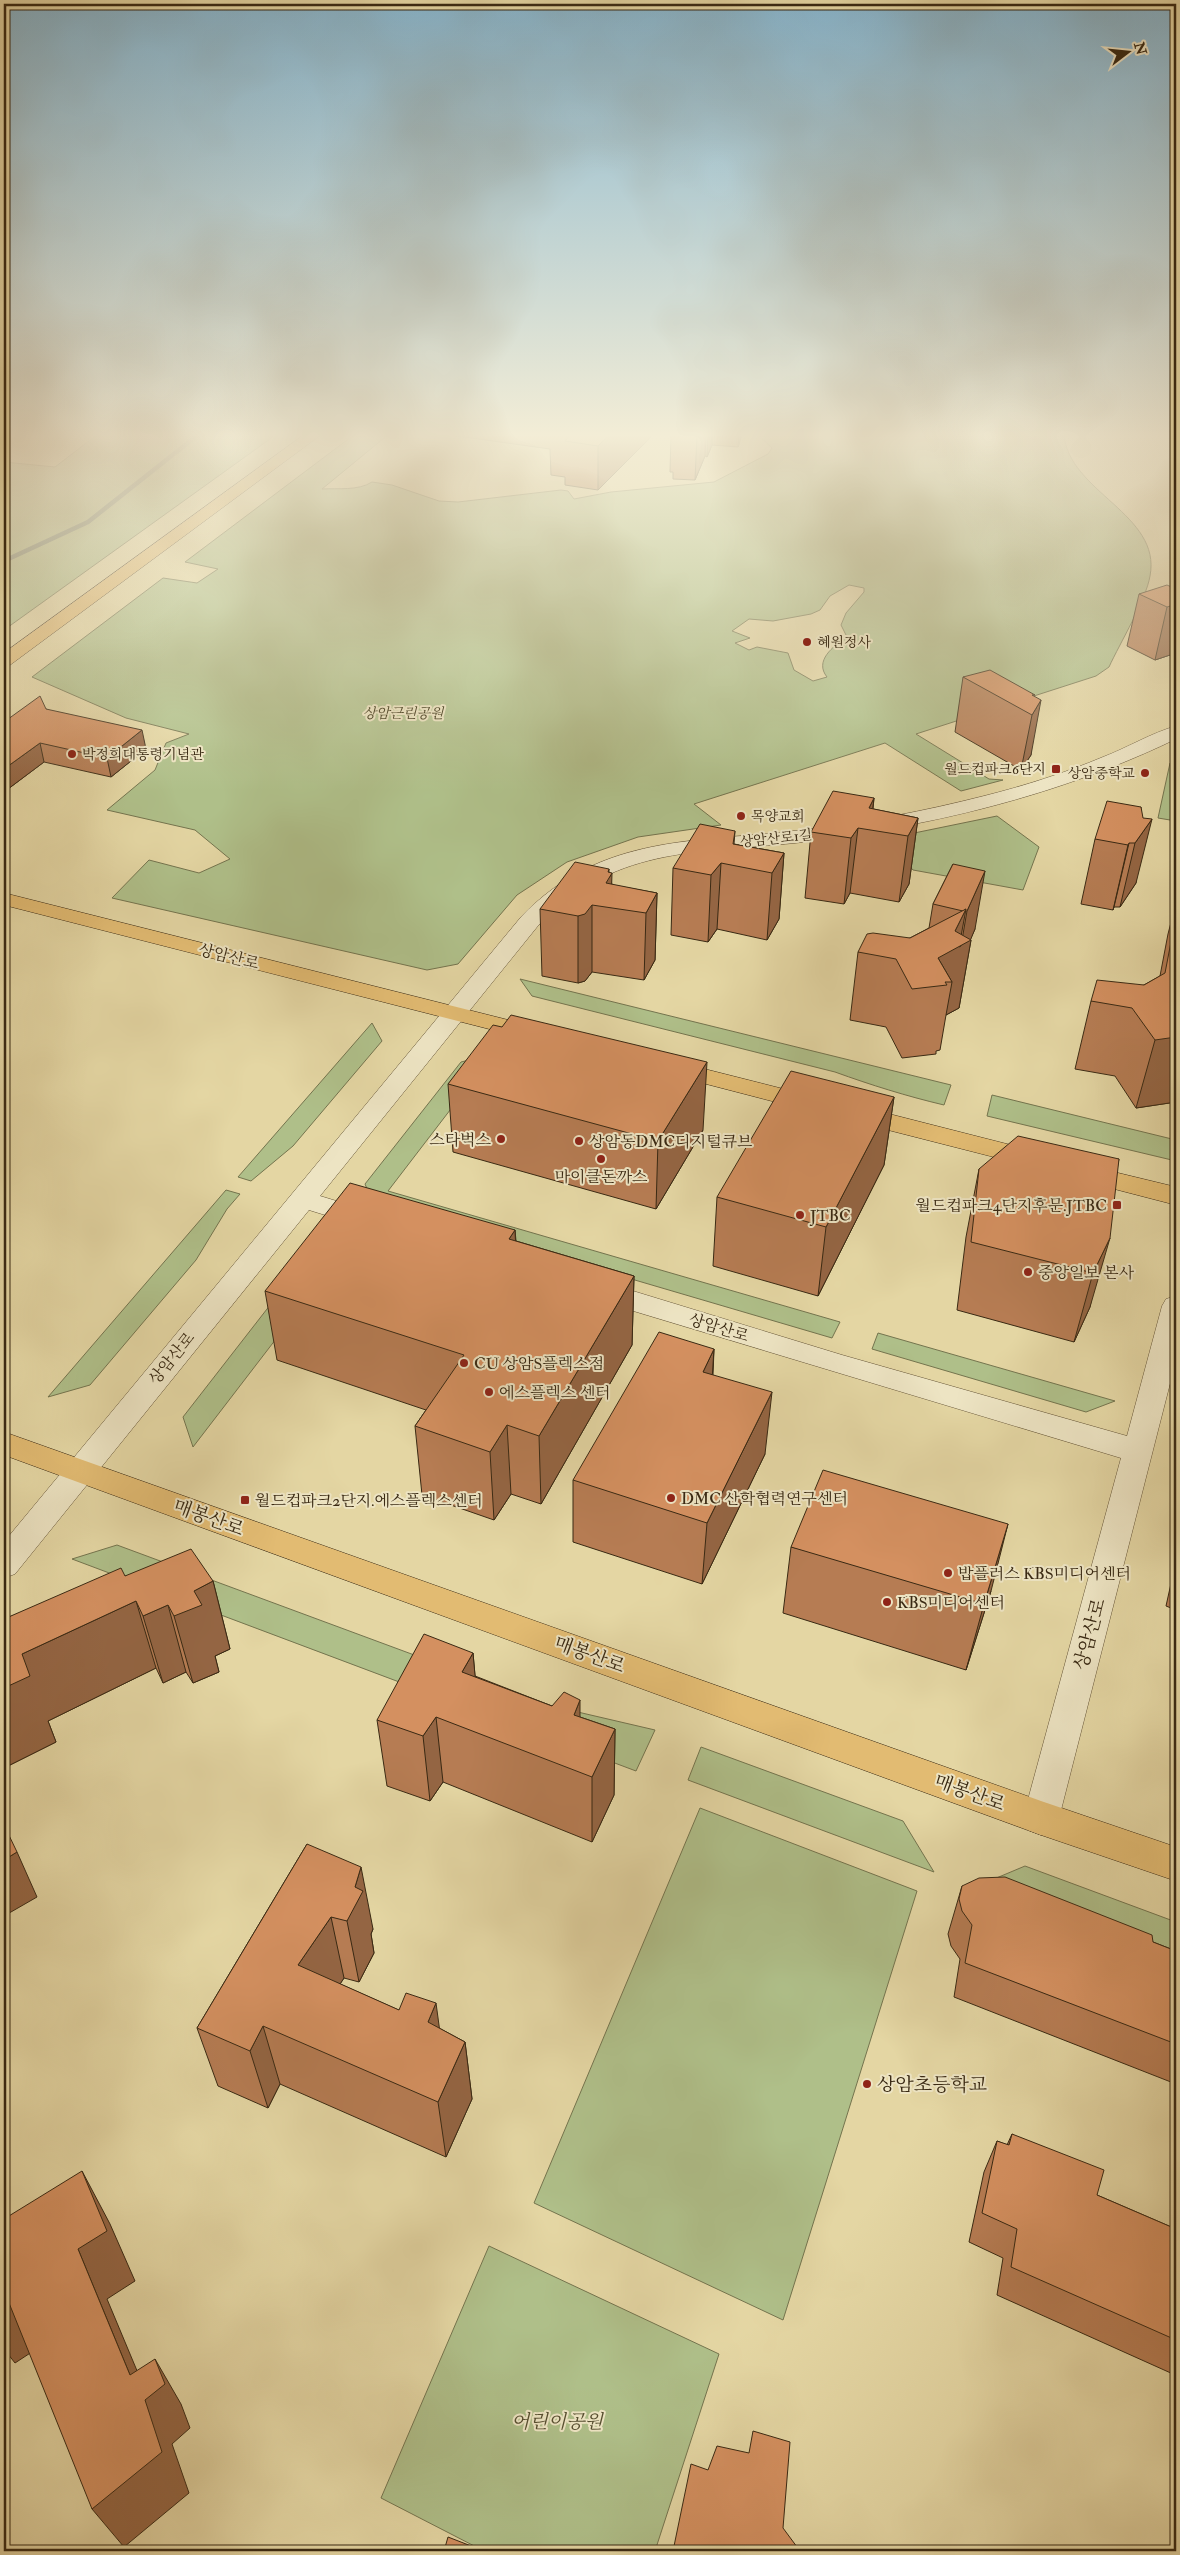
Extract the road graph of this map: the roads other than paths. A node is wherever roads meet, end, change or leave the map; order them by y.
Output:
1 (152, 553) edge
2 (4, 661) edge
3 (1176, 732) edge
4 (4, 899) edge
5 (455, 1013) junction
6 (561, 1040) edge
7 (647, 1061) edge
8 (1176, 1196) edge
9 (302, 1199) junction
10 (387, 1226) edge
11 (577, 1284) edge
12 (1176, 1306) edge
13 (4, 1443) edge
14 (1137, 1451) junction
15 (79, 1470) junction
16 (4, 1565) edge
17 (1041, 1818) junction
18 (1176, 1864) edge

1 - 2 main road
3 - 5 street, 상암산로1길
4 - 5 main road, 상암산로
5 - 6 main road, 상암산로
5 - 9 street, 상암산로
7 - 8 main road
9 - 10 street
9 - 15 street, 상암산로
11 - 14 street, 상암산로
12 - 14 street, 상암산로
13 - 15 main road, 매봉산로
14 - 17 street, 상암산로
15 - 16 street, 상암산로
15 - 17 main road, 매봉산로
17 - 18 main road, 매봉산로

